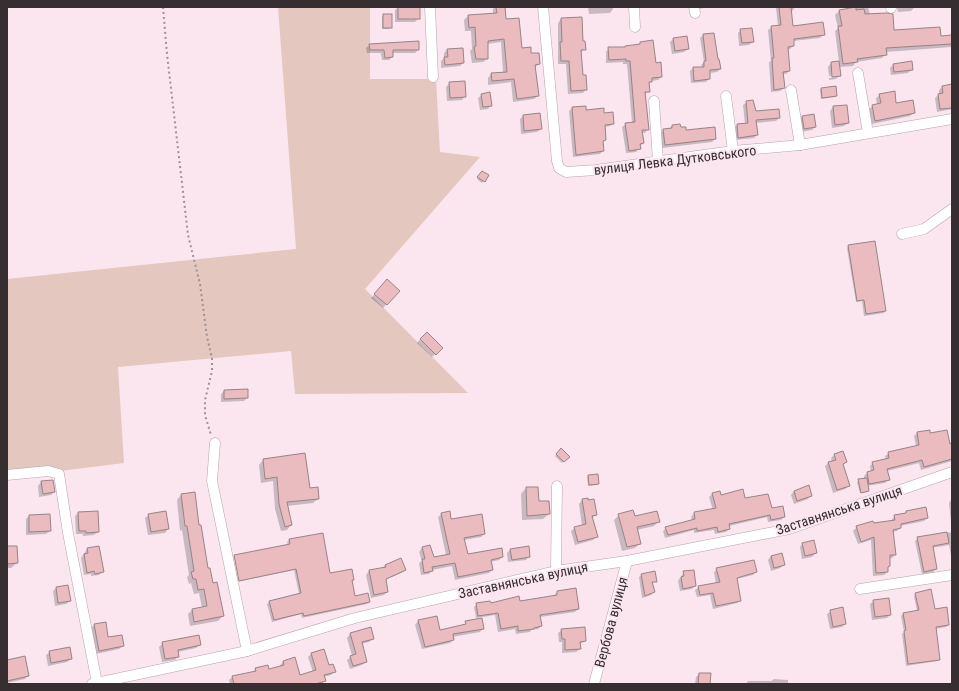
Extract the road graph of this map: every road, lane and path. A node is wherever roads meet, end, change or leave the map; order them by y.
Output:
1 (164, 7) edge
2 (430, 7) edge
3 (543, 7) edge
4 (634, 7) edge
5 (635, 27) dead end
6 (858, 73) dead end
7 (433, 77) dead end
8 (791, 90) dead end
9 (726, 96) dead end
10 (654, 101) dead end
11 (952, 119) edge
12 (868, 133) junction
13 (800, 145) junction
14 (733, 151) junction
15 (658, 162) junction
16 (952, 209) edge
17 (902, 234) dead end
18 (215, 443) joint
19 (952, 472) edge
20 (7, 475) edge
21 (556, 486) dead end
22 (628, 561) junction
23 (556, 571) junction
24 (952, 575) edge
25 (860, 589) dead end
26 (247, 651) junction
27 (94, 683) edge
28 (594, 684) edge

1 - 18 path
2 - 7 street
3 - 15 street, вулиця Левка Дутковського
4 - 5 street
6 - 12 street
8 - 13 street
9 - 14 street
10 - 15 street
11 - 12 street, вулиця Левка Дутковського
12 - 13 street, вулиця Левка Дутковського
13 - 14 street, вулиця Левка Дутковського
14 - 15 street, вулиця Левка Дутковського
16 - 17 street
18 - 26 street
19 - 22 street, Заставнянська вулиця
20 - 27 street
21 - 23 street
22 - 23 street, Заставнянська вулиця
22 - 28 street, Вербова вулиця
23 - 26 street, Заставнянська вулиця
24 - 25 street
26 - 27 street, Заставнянська вулиця

